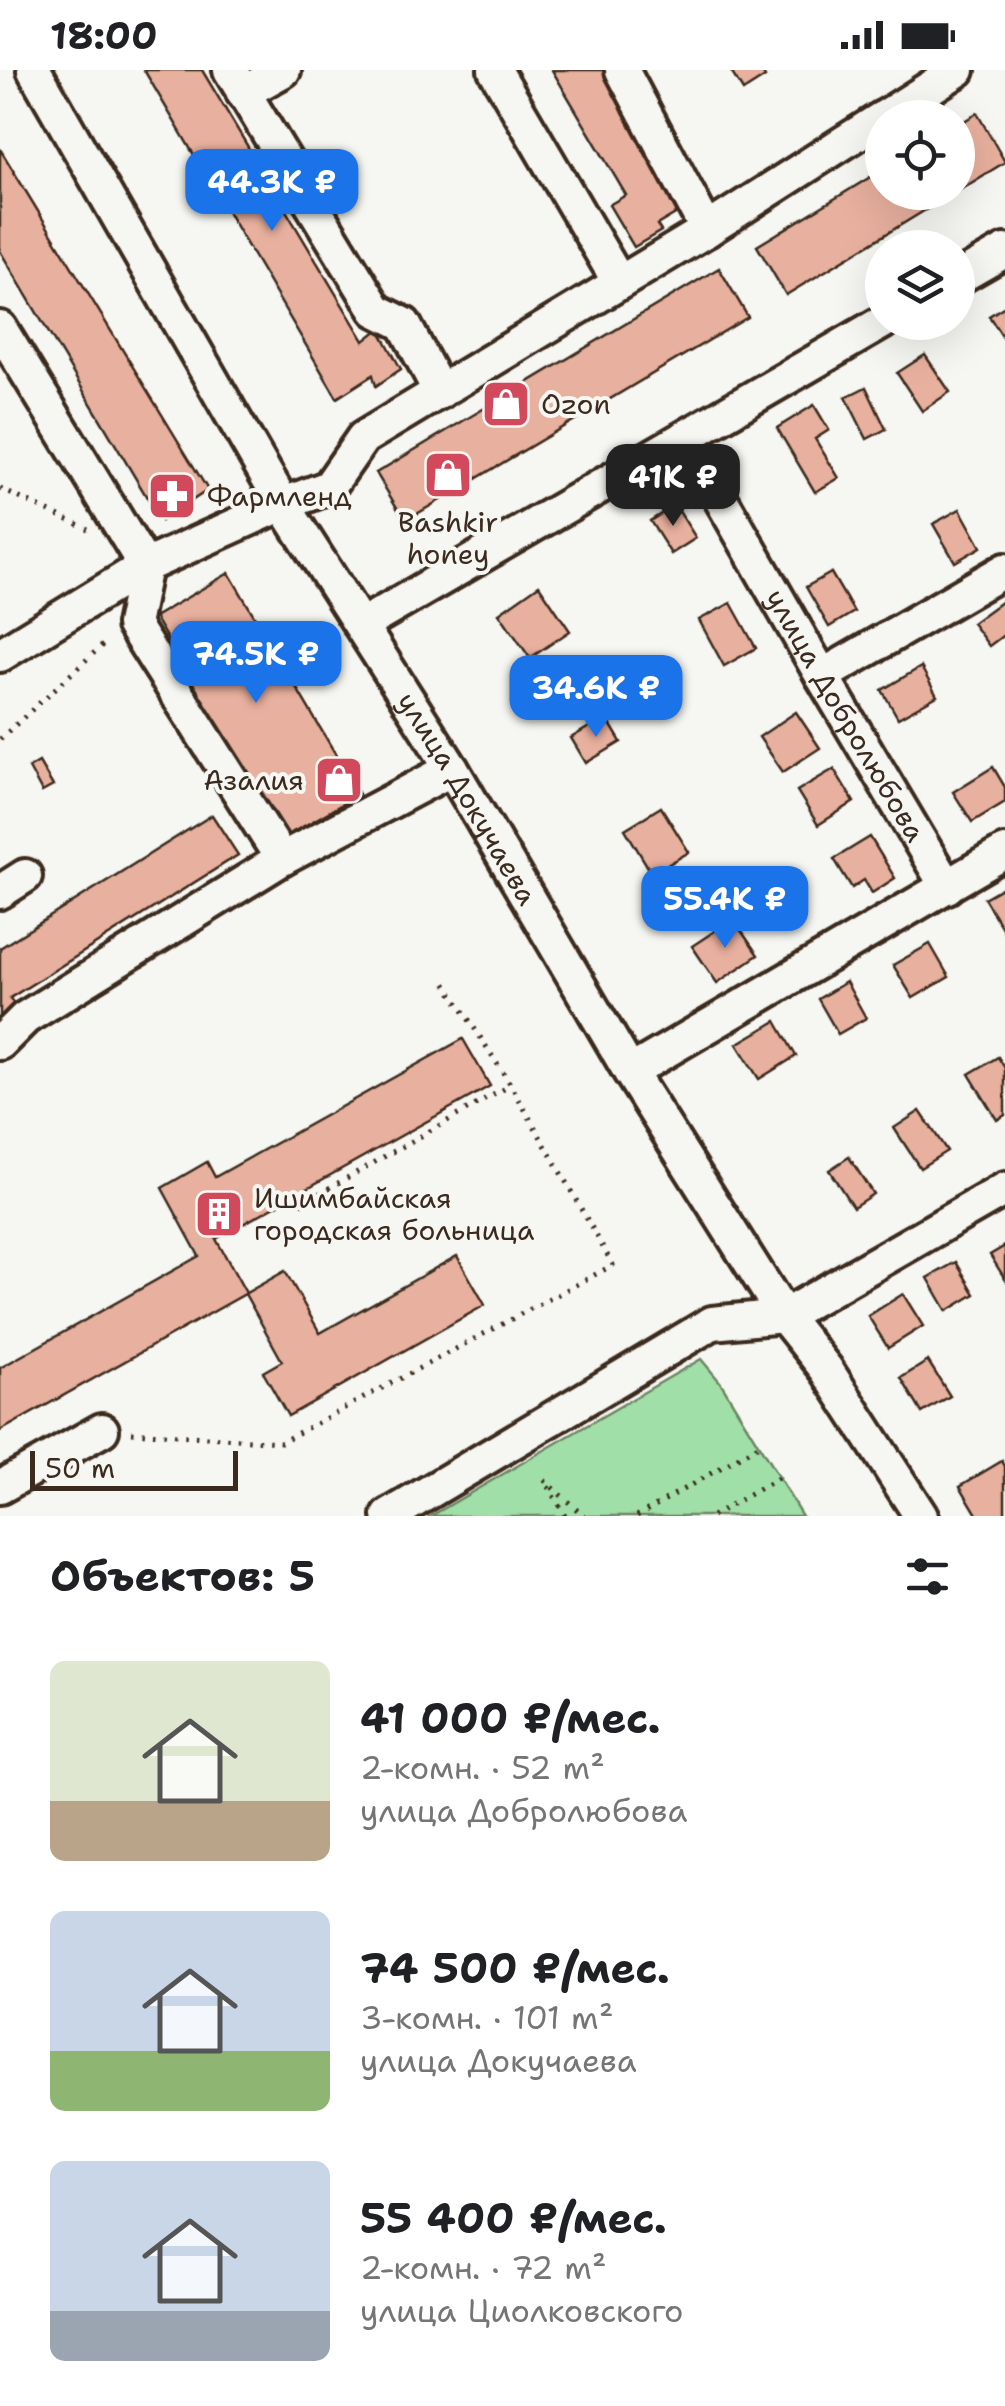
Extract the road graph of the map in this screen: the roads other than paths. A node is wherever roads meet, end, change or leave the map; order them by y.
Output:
1 (34, 70) edge
2 (284, 70) edge
3 (495, 70) edge
4 (622, 70) edge
5 (958, 70) edge
6 (236, 82) edge
7 (911, 100) edge
8 (865, 129) edge
9 (707, 230) junction
10 (1005, 250) edge
11 (975, 268) edge
12 (619, 282) junction
13 (0, 328) edge
14 (865, 332) edge
15 (440, 392) junction
16 (686, 438) junction
17 (284, 504) junction
18 (141, 558) junction
19 (1005, 570) edge
20 (362, 625) junction
21 (0, 655) edge
22 (822, 676) junction
23 (452, 769) junction
24 (1005, 852) edge
25 (282, 859) junction
26 (947, 886) junction
27 (0, 1044) edge
28 (630, 1072) junction
29 (1005, 1189) edge
30 (784, 1316) junction
31 (102, 1430) road end
32 (0, 1487) edge
33 (390, 1516) edge
34 (921, 1516) edge

1 - 17 street, улица Докучаева
2 - 6 street
3 - 12 street
4 - 9 street
5 - 7 street
6 - 15 street
8 - 9 street
9 - 12 street
10 - 11 street
12 - 15 street
13 - 18 street
14 - 16 street
15 - 17 street
16 - 20 street
16 - 22 street, улица Добролюбова
17 - 18 street
17 - 20 street, улица Докучаева
18 - 21 street
18 - 25 street
19 - 22 street
20 - 23 street, улица Докучаева
22 - 26 street, улица Добролюбова
23 - 25 street
23 - 28 street, улица Докучаева
24 - 26 street
25 - 27 street
26 - 28 street
28 - 30 street, улица Докучаева
29 - 30 street
30 - 33 street
30 - 34 street, улица Докучаева
31 - 32 street

